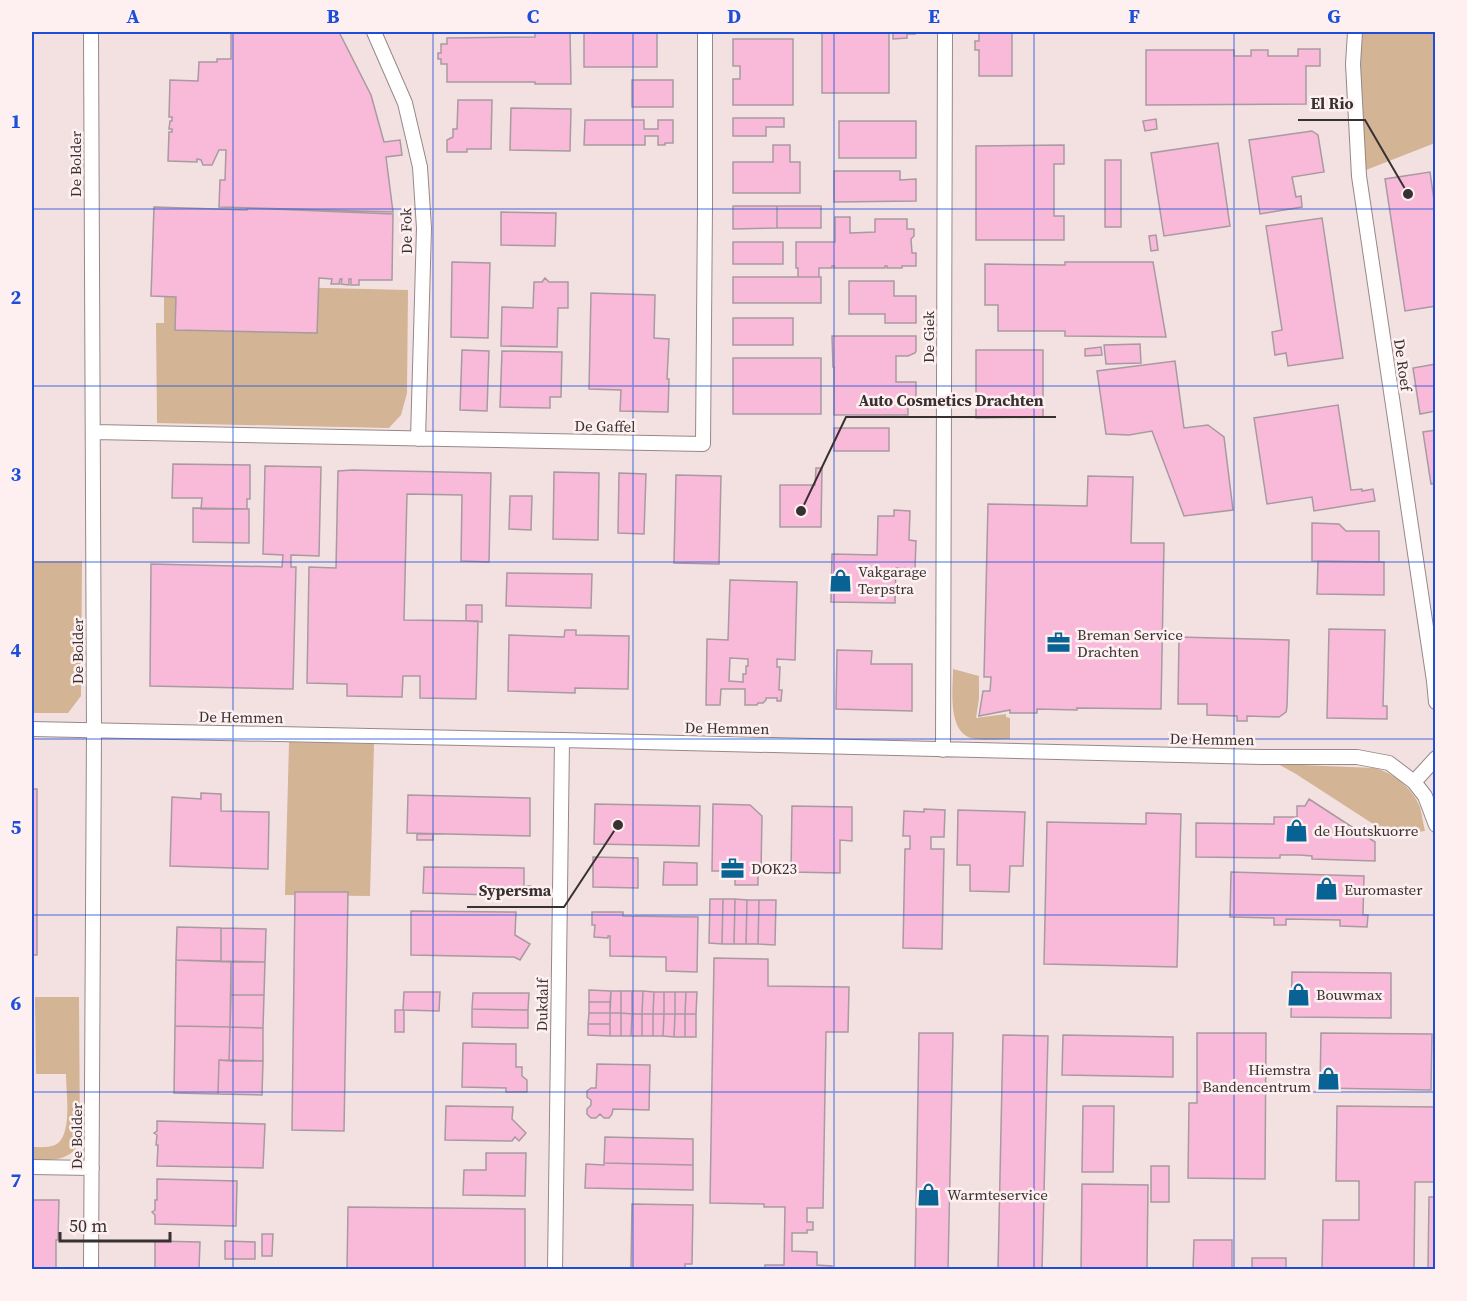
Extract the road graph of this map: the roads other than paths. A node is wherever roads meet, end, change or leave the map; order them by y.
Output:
1 (91, 32) edge
2 (374, 32) edge
3 (705, 32) edge
4 (945, 32) edge
5 (1355, 32) edge
6 (94, 432) junction
7 (418, 439) junction
8 (1436, 702) edge
9 (32, 729) edge
10 (94, 730) junction
11 (562, 740) junction
12 (944, 750) junction
13 (1436, 758) edge
14 (1414, 782) junction
15 (1436, 825) edge
16 (32, 1167) edge
17 (93, 1168) junction
18 (92, 1269) edge
19 (555, 1269) edge

1 - 6 street, De Bolder
2 - 7 street, De Fok
3 - 7 street, De Gaffel
4 - 12 street, De Giek
5 - 8 street, De Roef
6 - 7 street, De Gaffel
6 - 10 street, De Bolder
9 - 10 street, De Hemmen
10 - 11 street, De Hemmen
10 - 17 street, De Bolder
11 - 12 street, De Hemmen
11 - 19 street, Dukdalf
12 - 14 street, De Hemmen
13 - 14 street
14 - 15 street, De Hemmen
16 - 17 street
17 - 18 street, De Bolder

